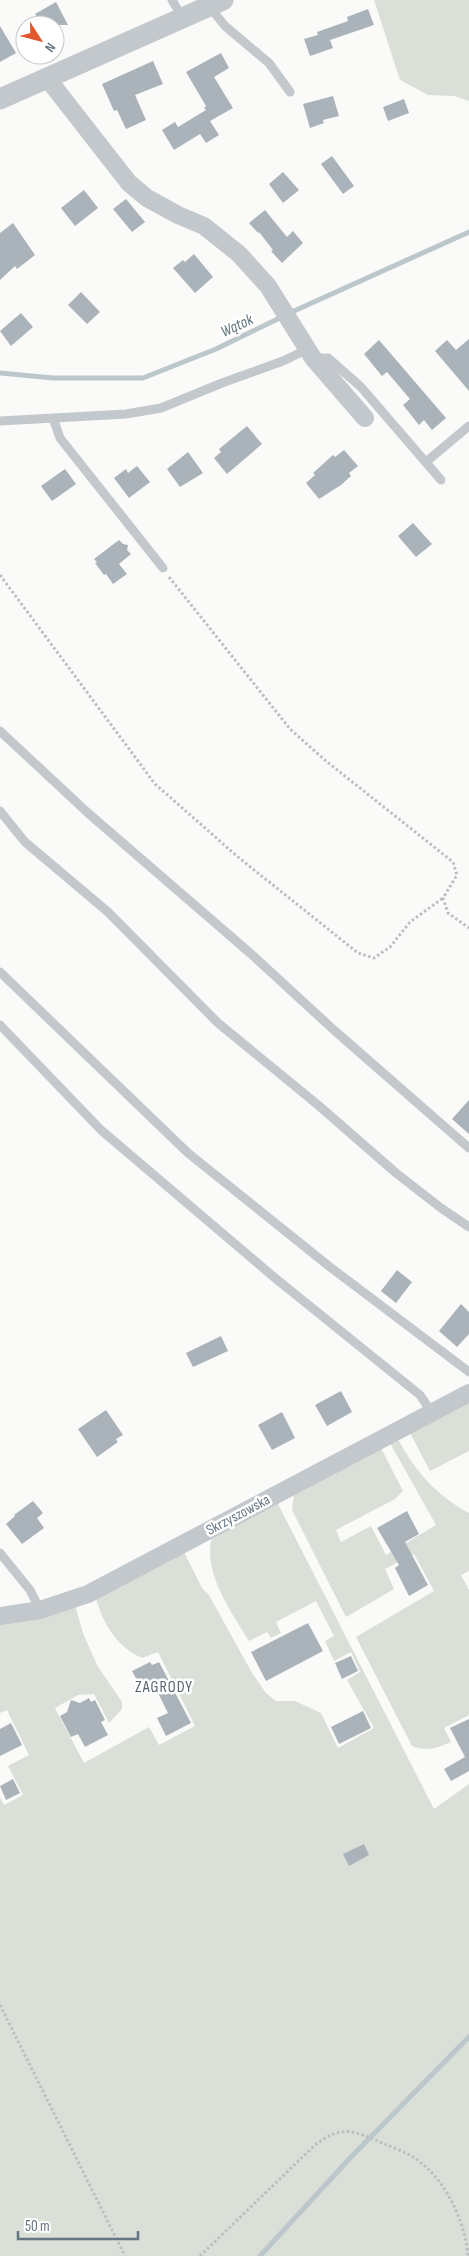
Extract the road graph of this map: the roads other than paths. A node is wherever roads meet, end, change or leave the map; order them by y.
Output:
1 (216, 3) edge
2 (177, 8) edge
3 (47, 78) junction
4 (290, 92) dead end
5 (0, 98) edge
6 (310, 353) junction
7 (53, 418) junction
8 (365, 418) dead end
9 (0, 421) edge
10 (469, 426) edge
11 (426, 462) junction
12 (441, 480) dead end
13 (163, 568) road end
14 (0, 731) edge
15 (0, 811) edge
16 (0, 972) edge
17 (0, 1025) edge
18 (469, 1148) edge
19 (469, 1227) edge
20 (469, 1372) edge
21 (469, 1393) edge
22 (432, 1413) junction
23 (0, 1553) edge
24 (40, 1610) junction
25 (0, 1616) edge

1 - 2 street
1 - 4 lane
2 - 3 street
3 - 5 street
3 - 6 street
6 - 7 lane
6 - 8 street
6 - 11 lane
7 - 9 lane
7 - 13 lane
10 - 11 lane
11 - 12 lane
14 - 18 lane
15 - 19 lane
16 - 20 lane
17 - 22 lane
21 - 22 street, Skrzyszowska
22 - 24 street, Skrzyszowska
23 - 24 lane
24 - 25 street, Skrzyszowska

